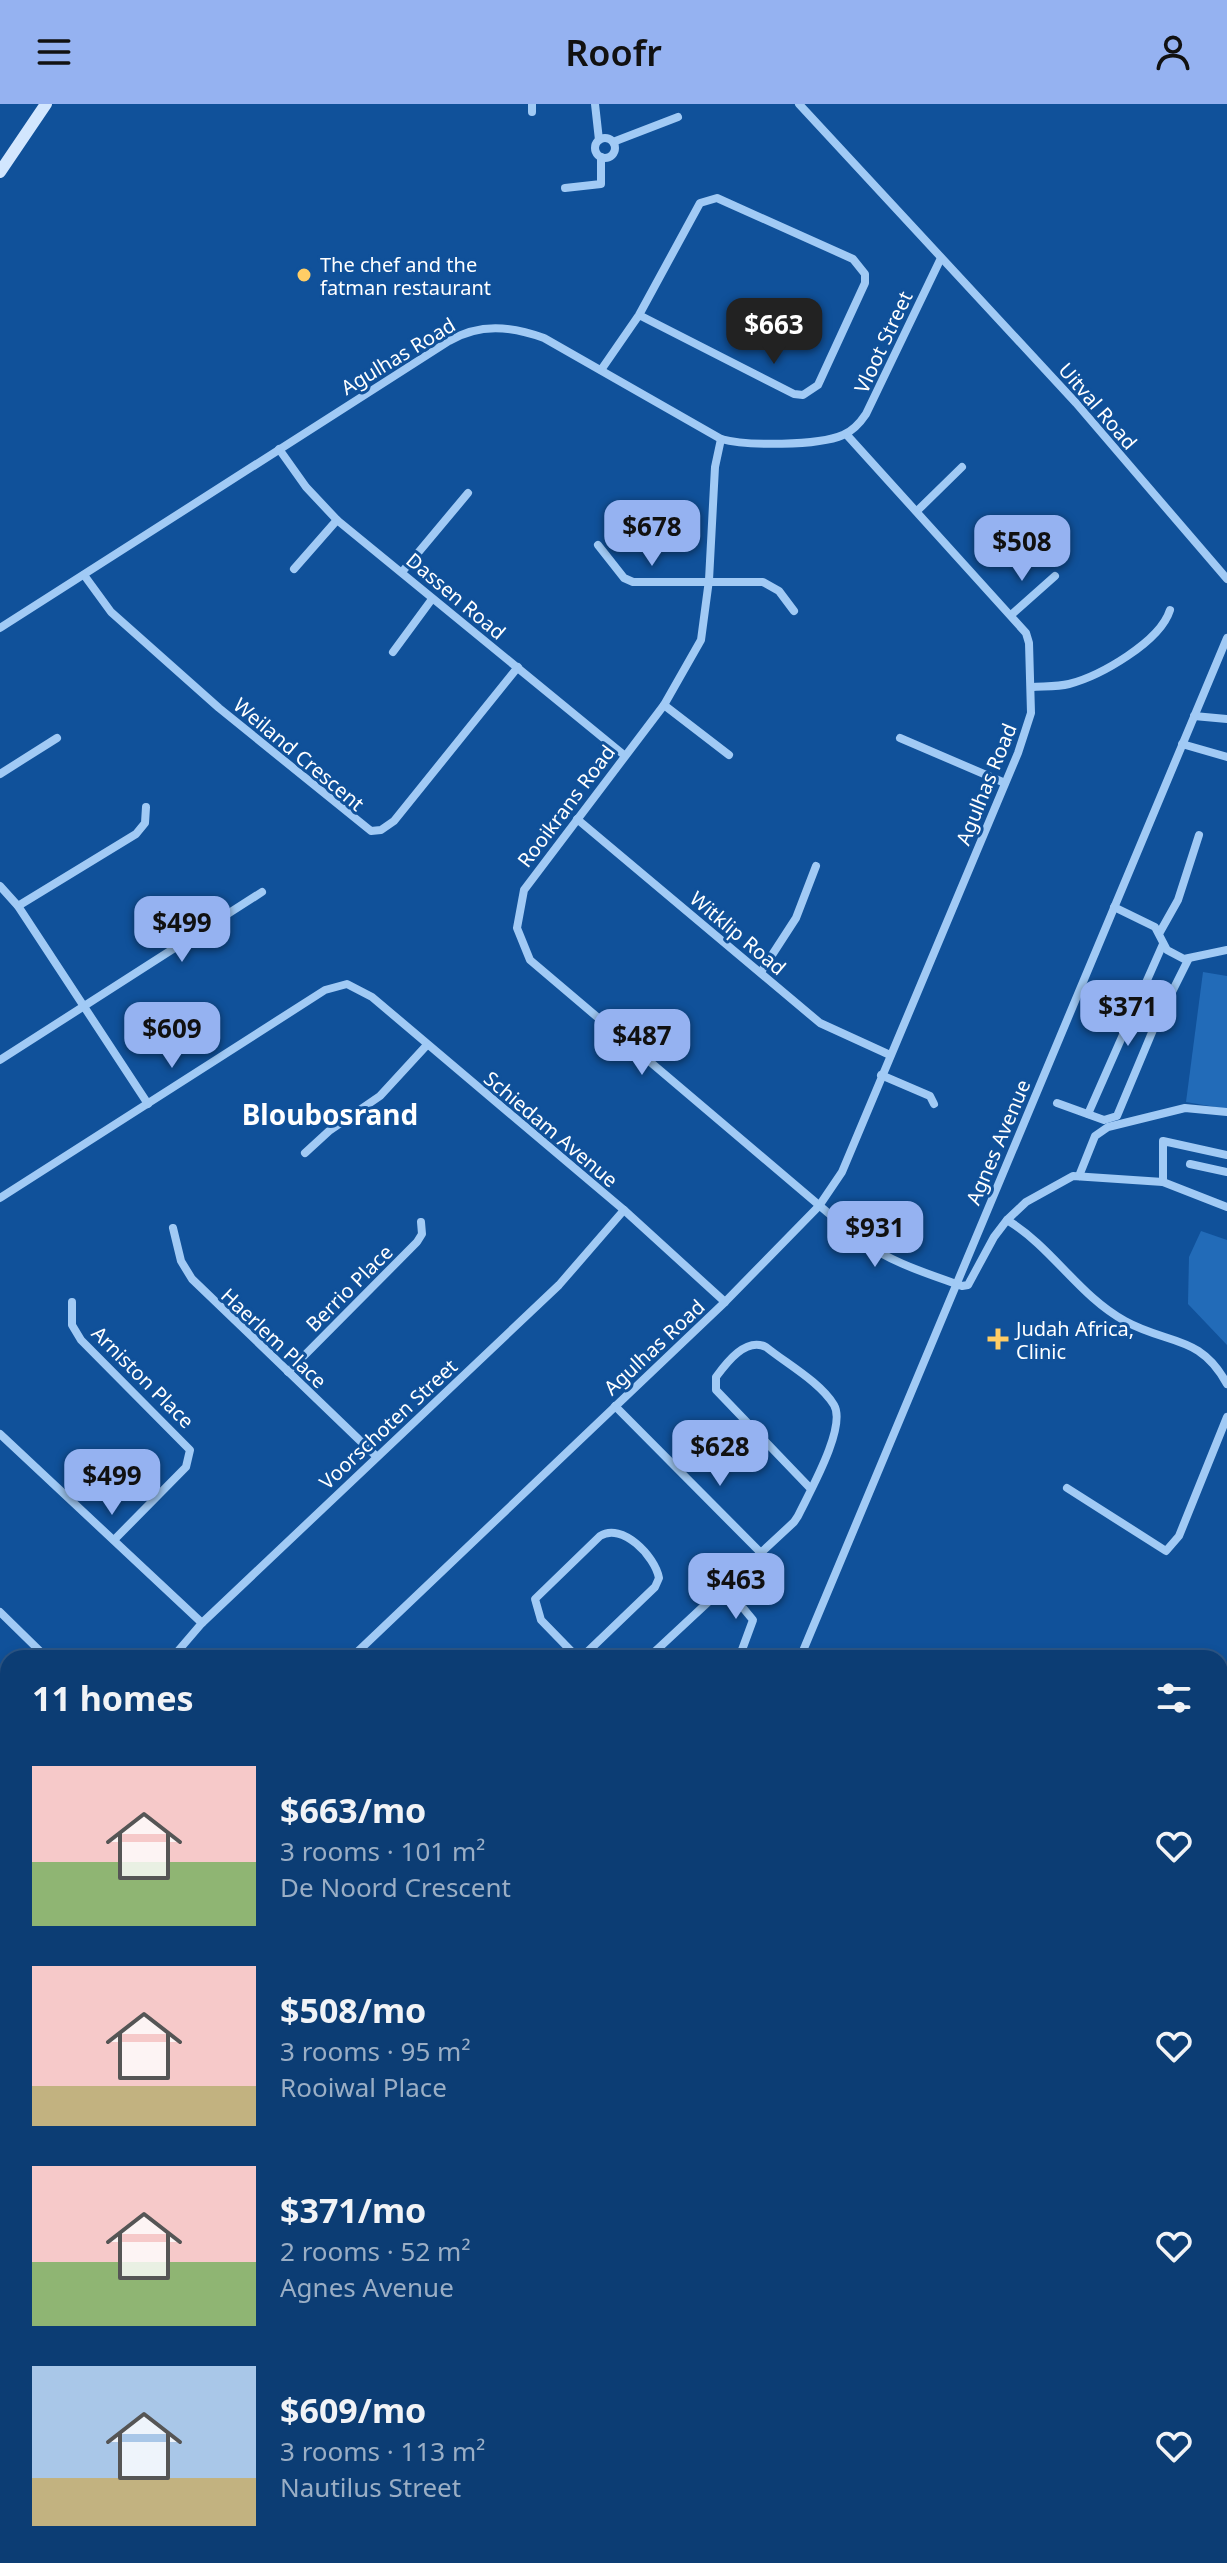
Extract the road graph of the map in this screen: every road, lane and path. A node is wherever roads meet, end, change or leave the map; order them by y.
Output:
1 (46, 104) edge
2 (595, 104) edge
3 (799, 104) edge
4 (678, 117) dead end
5 (599, 140) junction
6 (613, 142) junction
7 (601, 157) junction
8 (0, 172) edge
9 (565, 188) dead end
10 (941, 258) junction
11 (639, 315) junction
12 (601, 370) junction
13 (846, 434) junction
14 (721, 439) junction
15 (279, 449) junction
16 (962, 467) dead end
17 (468, 493) dead end
18 (917, 511) junction
19 (337, 520) junction
20 (598, 545) dead end
21 (294, 569) dead end
22 (402, 572) junction
23 (84, 575) junction
24 (1055, 576) dead end
25 (1227, 579) edge
26 (709, 580) junction
27 (432, 599) junction
28 (1170, 610) dead end
29 (794, 611) dead end
30 (1011, 615) junction
31 (0, 628) edge
32 (1227, 638) edge
33 (393, 652) dead end
34 (518, 667) junction
35 (1031, 687) junction
36 (664, 705) junction
37 (1194, 716) junction
38 (1227, 719) edge
39 (57, 738) dead end
40 (900, 738) dead end
41 (1182, 744) junction
42 (624, 755) junction
43 (729, 755) dead end
44 (1227, 757) edge
45 (0, 774) edge
46 (1005, 783) junction
47 (146, 807) dead end
48 (577, 819) junction
49 (1199, 835) dead end
50 (816, 866) dead end
51 (0, 886) edge
52 (262, 892) dead end
53 (18, 906) junction
54 (1114, 907) junction
55 (1160, 932) junction
56 (1163, 944) junction
57 (1227, 950) edge
58 (1188, 960) junction
59 (761, 972) junction
60 (83, 1007) junction
61 (426, 1046) junction
62 (890, 1055) junction
63 (0, 1060) edge
64 (881, 1075) junction
65 (1057, 1103) dead end
66 (148, 1104) junction
67 (934, 1104) dead end
68 (1227, 1112) edge
69 (1088, 1114) junction
70 (305, 1153) dead end
71 (1227, 1155) edge
72 (1190, 1164) dead end
73 (1227, 1172) edge
74 (1079, 1176) junction
75 (1163, 1182) junction
76 (0, 1198) edge
77 (819, 1206) junction
78 (1227, 1207) edge
79 (624, 1210) junction
80 (1007, 1220) junction
81 (421, 1222) dead end
82 (173, 1228) dead end
83 (956, 1284) junction
84 (72, 1302) dead end
85 (725, 1302) junction
86 (288, 1372) junction
87 (1227, 1384) edge
88 (615, 1406) junction
89 (1227, 1417) edge
90 (0, 1434) edge
91 (376, 1456) junction
92 (810, 1488) junction
93 (1067, 1488) dead end
94 (114, 1540) junction
95 (761, 1553) junction
96 (725, 1586) junction
97 (0, 1612) edge
98 (202, 1623) junction
99 (39, 1650) edge
100 (179, 1650) edge
101 (359, 1650) edge
102 (572, 1650) edge
103 (588, 1650) edge
104 (657, 1650) edge
105 (742, 1650) edge
106 (803, 1650) edge

1 - 8 main road
2 - 5 street
3 - 10 street, Uitval Road
4 - 6 street
5 - 6 street
5 - 7 street
6 - 7 street
7 - 9 street
10 - 13 street, Vloot Street
10 - 25 street, Uitval Road
11 - 11 street
11 - 12 street
12 - 14 street, Agulhas Road
12 - 15 street, Agulhas Road
13 - 14 street, Agulhas Road
13 - 18 street, Agulhas Road
14 - 26 street, Rooikrans Road
15 - 19 street, Dassen Road
15 - 23 street, Agulhas Road
16 - 18 street
17 - 22 street
18 - 30 street, Agulhas Road
19 - 21 street
19 - 22 street, Dassen Road
20 - 26 street
22 - 27 street, Dassen Road
23 - 31 street, Agulhas Road
23 - 34 street, Weiland Crescent
24 - 30 street
26 - 29 street
26 - 36 street, Rooikrans Road
27 - 33 street
27 - 34 street, Dassen Road
28 - 35 street
30 - 35 street, Agulhas Road
32 - 37 street, Agnes Avenue
34 - 42 street, Dassen Road
35 - 46 street, Agulhas Road
36 - 42 street, Rooikrans Road
36 - 43 street
37 - 38 street
37 - 41 street, Agnes Avenue
39 - 45 street
40 - 46 street
41 - 44 street
41 - 54 street, Agnes Avenue
42 - 48 street, Rooikrans Road
46 - 62 street, Agulhas Road
47 - 53 street
48 - 59 street, Witklip Road
48 - 77 street, Rooikrans Road
49 - 55 street
50 - 59 street
51 - 53 street
52 - 60 street
53 - 60 street
54 - 55 street
54 - 83 street, Agnes Avenue
55 - 56 street
56 - 58 street
56 - 69 street
57 - 58 street
58 - 69 street
59 - 62 street, Witklip Road
60 - 63 street
60 - 66 street
61 - 66 street, Schiedam Avenue
61 - 70 street
61 - 79 street, Schiedam Avenue
62 - 64 street, Agulhas Road
64 - 67 street
64 - 77 street, Agulhas Road
65 - 69 street
66 - 76 street
68 - 74 street
71 - 75 street
72 - 73 street
74 - 75 street
74 - 80 street
75 - 78 street
77 - 83 street, Rooikrans Road
77 - 85 street, Agulhas Road
79 - 85 street, Schiedam Avenue
79 - 91 street, Voorschoten Street
80 - 83 street
80 - 87 street
81 - 86 street, Berrio Place
82 - 86 street, Haerlem Place
83 - 106 street, Agnes Avenue
84 - 94 street, Arniston Place
85 - 88 street, Agulhas Road
86 - 91 street, Haerlem Place
88 - 95 street
88 - 101 street, Agulhas Road
89 - 93 street
90 - 94 street
91 - 98 street, Voorschoten Street
92 - 92 street
92 - 95 street
94 - 98 street
95 - 96 street
96 - 104 street
96 - 105 street
97 - 99 street
98 - 100 street, Voorschoten Street
102 - 103 street

